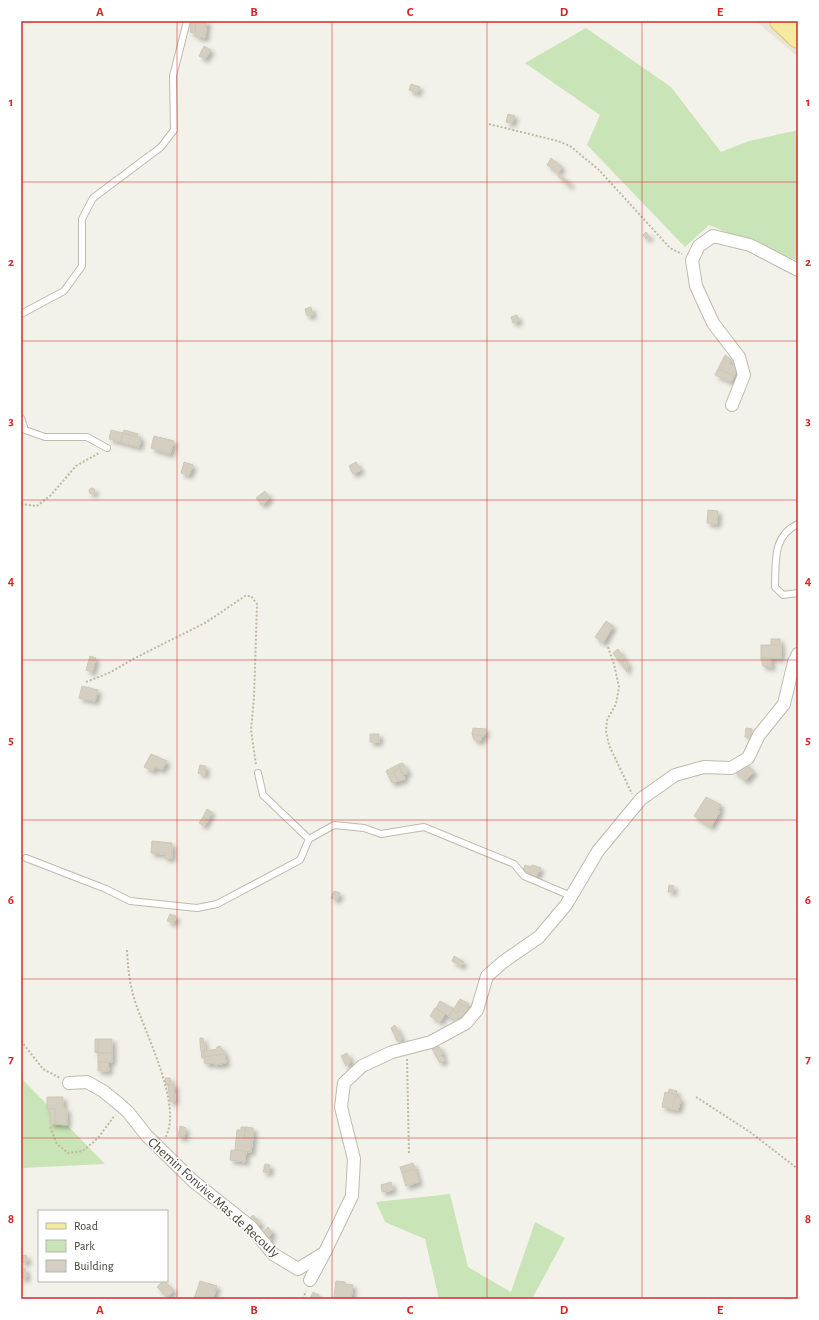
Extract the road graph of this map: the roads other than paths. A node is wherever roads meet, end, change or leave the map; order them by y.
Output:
1 (186, 21) edge
2 (780, 21) edge
3 (798, 38) edge
4 (798, 270) edge
5 (21, 314) edge
6 (732, 405) dead end
7 (21, 418) edge
8 (107, 448) road end
9 (798, 524) edge
10 (798, 593) edge
11 (798, 654) edge
12 (258, 773) road end
13 (309, 840) junction
14 (26, 858) dead end
15 (571, 896) junction
16 (69, 1083) road end
17 (325, 1252) junction
18 (310, 1280) dead end

1 - 5 lane
2 - 3 main road
4 - 6 street
7 - 8 lane
9 - 10 lane
11 - 15 street
12 - 13 lane
13 - 14 lane
13 - 15 lane
15 - 17 street
16 - 17 street, Chemin Fonvive Mas de Recouly
17 - 18 street

